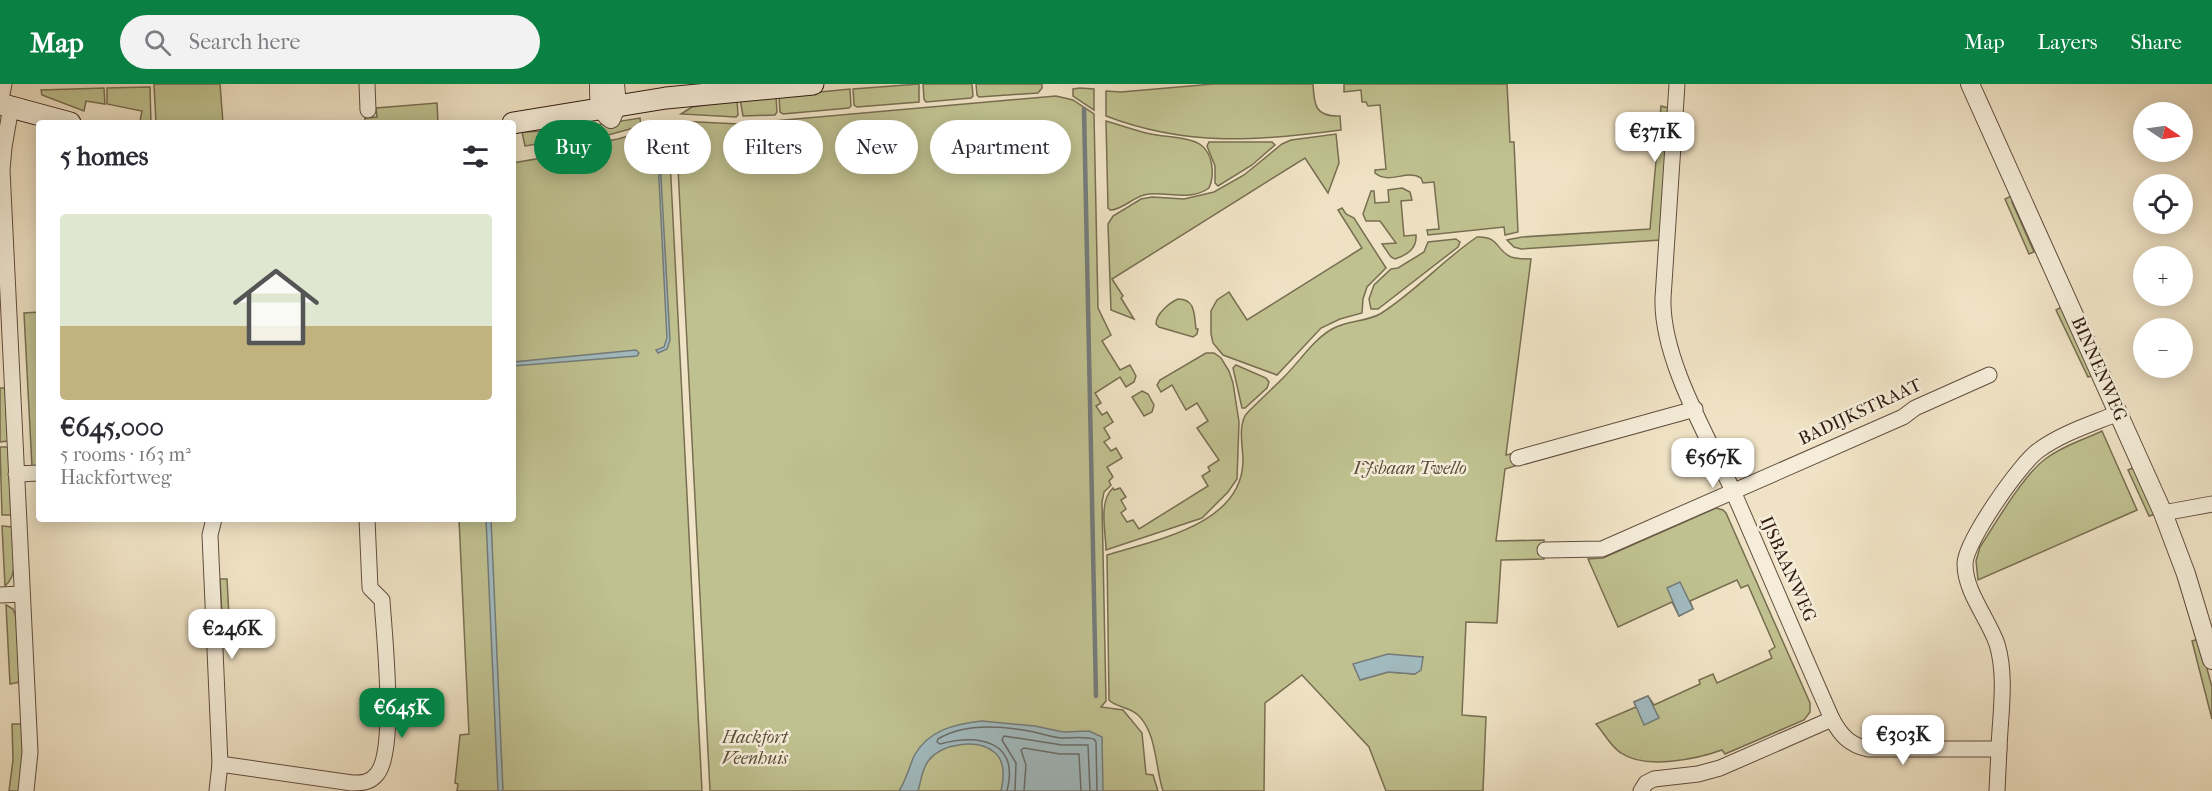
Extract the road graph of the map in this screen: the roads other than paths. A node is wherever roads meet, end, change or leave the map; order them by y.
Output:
1 (4, 84) edge
2 (367, 84) edge
3 (599, 84) edge
4 (615, 84) edge
5 (813, 84) edge
6 (1677, 84) edge
7 (1970, 84) edge
8 (4, 105) edge
9 (368, 110) dead end
10 (610, 111) junction
11 (59, 120) edge
12 (516, 123) edge
13 (516, 128) edge
14 (4, 313) edge
15 (1989, 375) dead end
16 (1695, 409) junction
17 (2118, 413) junction
18 (1518, 458) dead end
19 (36, 473) edge
20 (16, 474) junction
21 (1732, 491) junction
22 (2212, 504) edge
23 (2163, 513) junction
24 (213, 522) edge
25 (367, 522) edge
26 (1545, 550) dead end
27 (21, 594) junction
28 (0, 595) edge
29 (2212, 660) edge
30 (1832, 719) junction
31 (1999, 749) junction
32 (220, 764) junction
33 (26, 791) edge
34 (217, 791) edge
35 (1641, 791) edge
36 (1997, 791) edge

1 - 8 street
2 - 9 street
3 - 10 street
4 - 10 street
5 - 10 main road
6 - 16 street, IJSBAANWEG
7 - 17 street, BINNENWEG
8 - 11 main road
8 - 14 street
10 - 12 main road
10 - 13 main road
14 - 20 street
15 - 21 street, BADIJKSTRAAT
16 - 18 street
16 - 21 street, IJSBAANWEG
17 - 23 street, BINNENWEG
17 - 31 street
19 - 20 street
20 - 27 street
21 - 26 street, BADIJKSTRAAT
21 - 30 street, IJSBAANWEG
22 - 23 street
23 - 29 street, BINNENWEG
24 - 32 street
25 - 32 street
27 - 28 street
27 - 33 street
30 - 31 street, IJSBAANWEG
30 - 35 street
31 - 36 street
32 - 34 street

